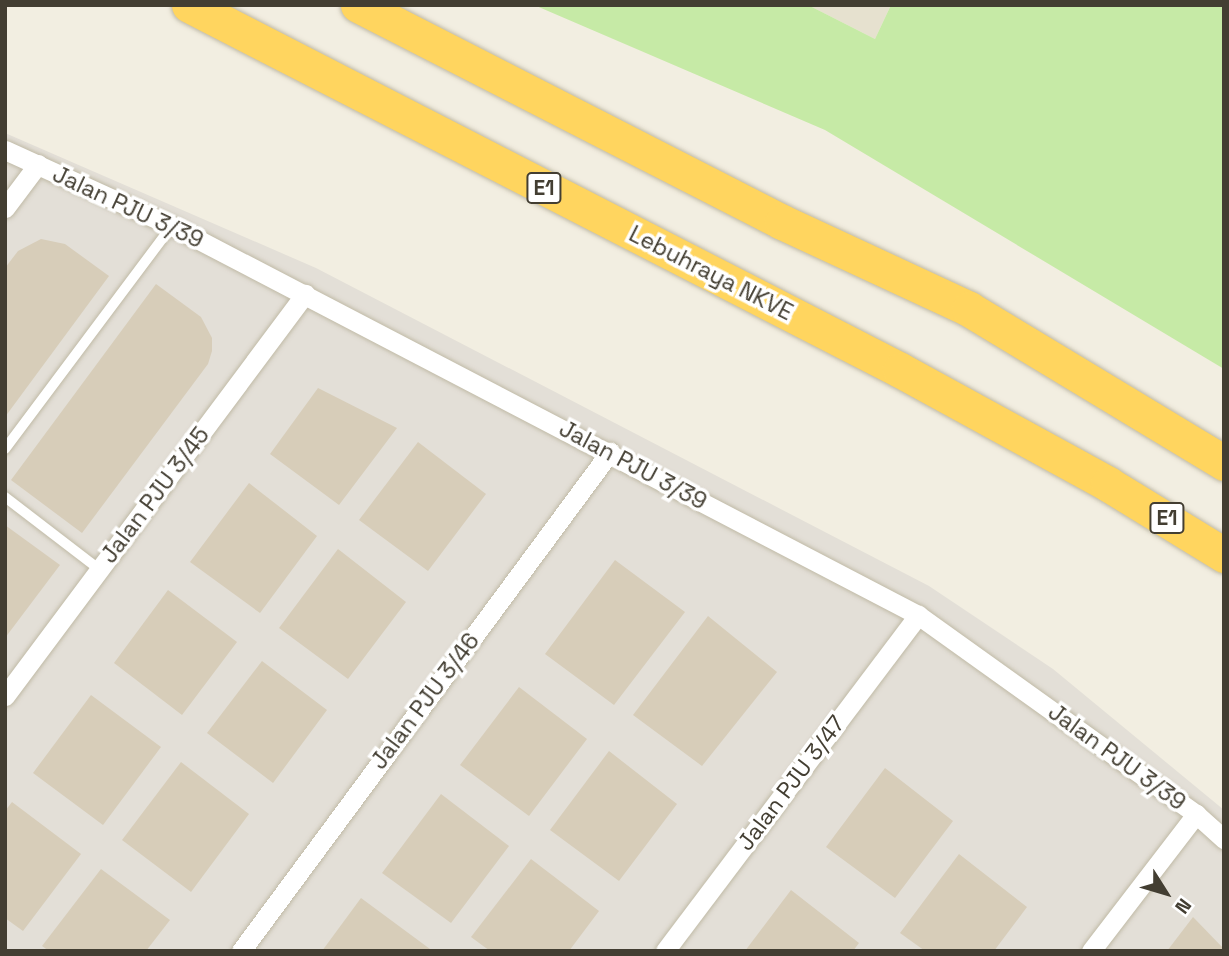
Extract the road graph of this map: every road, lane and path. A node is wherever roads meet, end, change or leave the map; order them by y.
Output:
1 (189, 5) edge
2 (358, 5) edge
3 (5, 150) edge
4 (38, 164) junction
5 (5, 208) edge
6 (172, 226) junction
7 (305, 294) junction
8 (5, 449) edge
9 (610, 452) junction
10 (1224, 463) edge
11 (5, 496) edge
12 (1224, 555) edge
13 (100, 570) junction
14 (918, 615) junction
15 (5, 696) edge
16 (1196, 814) junction
17 (1224, 839) edge
18 (240, 951) edge
19 (665, 951) edge
20 (1091, 951) edge

1 - 12 highway, Lebuhraya NKVE / E1
2 - 10 highway
3 - 4 street, Jalan PJU 3/39
4 - 5 street
4 - 6 street, Jalan PJU 3/39
6 - 7 street, Jalan PJU 3/39
6 - 8 lane
7 - 9 street, Jalan PJU 3/39
7 - 13 street, Jalan PJU 3/45
9 - 14 street, Jalan PJU 3/39
9 - 18 street, Jalan PJU 3/46
11 - 13 lane
13 - 15 street, Jalan PJU 3/45
14 - 16 street, Jalan PJU 3/39
14 - 19 street, Jalan PJU 3/47
16 - 17 street, Jalan PJU 3/39
16 - 20 street

